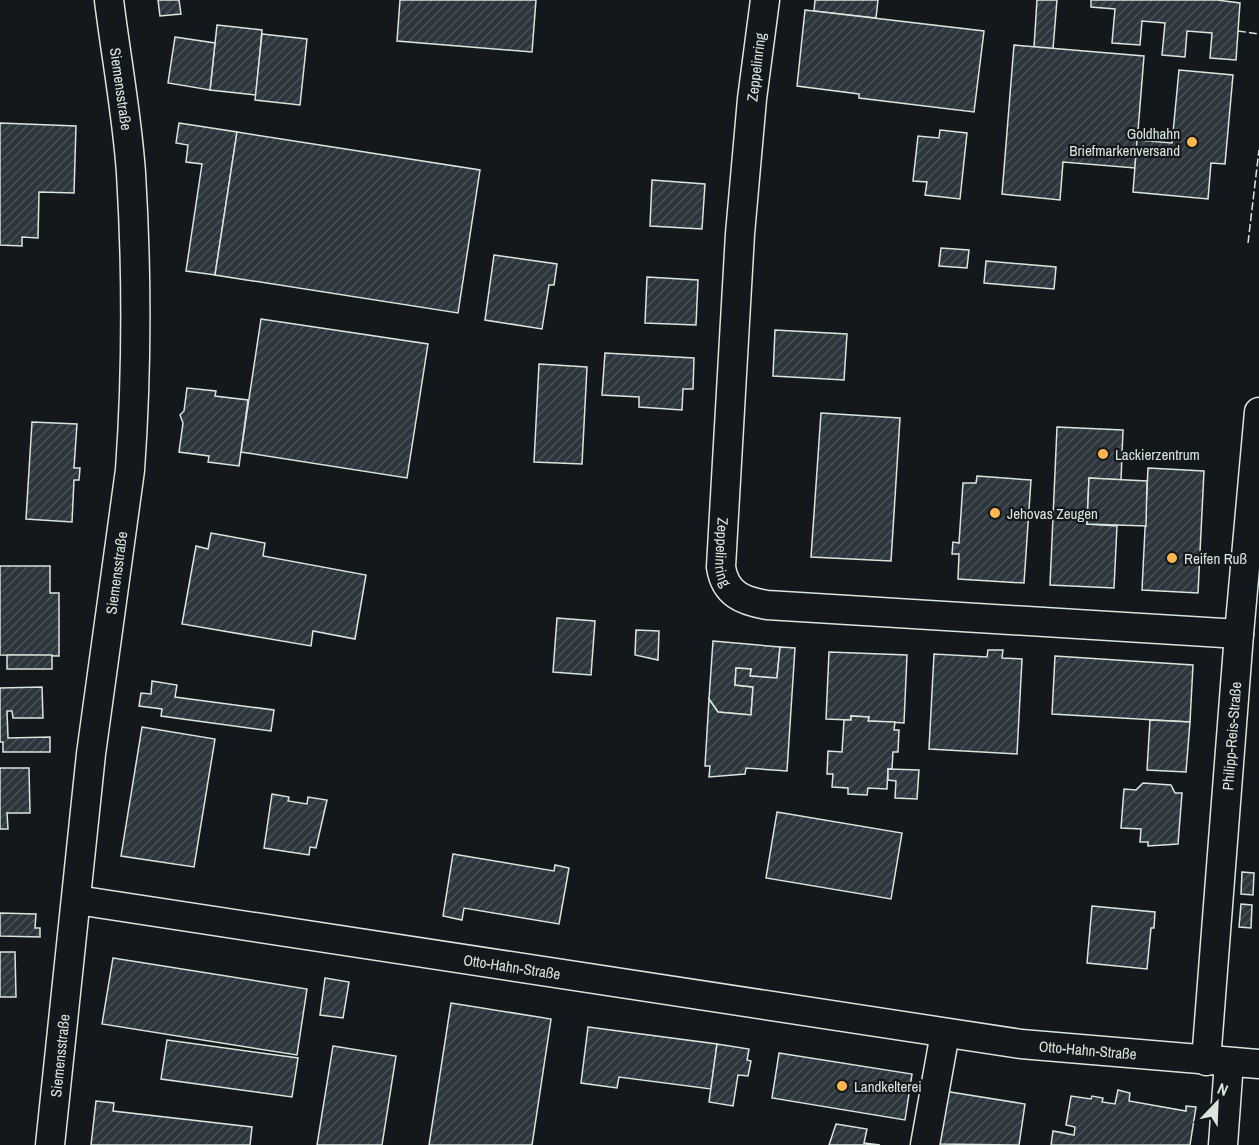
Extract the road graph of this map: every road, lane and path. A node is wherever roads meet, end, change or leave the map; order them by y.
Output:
1 (109, 0) edge
2 (765, 0) edge
3 (1259, 412) edge
4 (1239, 634) junction
5 (77, 900) junction
6 (945, 1033) junction
7 (1217, 1062) junction
8 (1259, 1064) edge
9 (50, 1145) edge
10 (925, 1145) edge
11 (1223, 1145) edge

1 - 5 street, Siemensstraße
2 - 4 street, Zeppelinring
3 - 4 street, Philipp-Reis-Straße
4 - 7 street, Philipp-Reis-Straße
5 - 6 street, Otto-Hahn-Straße
5 - 9 street, Siemensstraße
6 - 7 street, Otto-Hahn-Straße
6 - 10 street
7 - 8 street, Otto-Hahn-Straße
7 - 11 street

